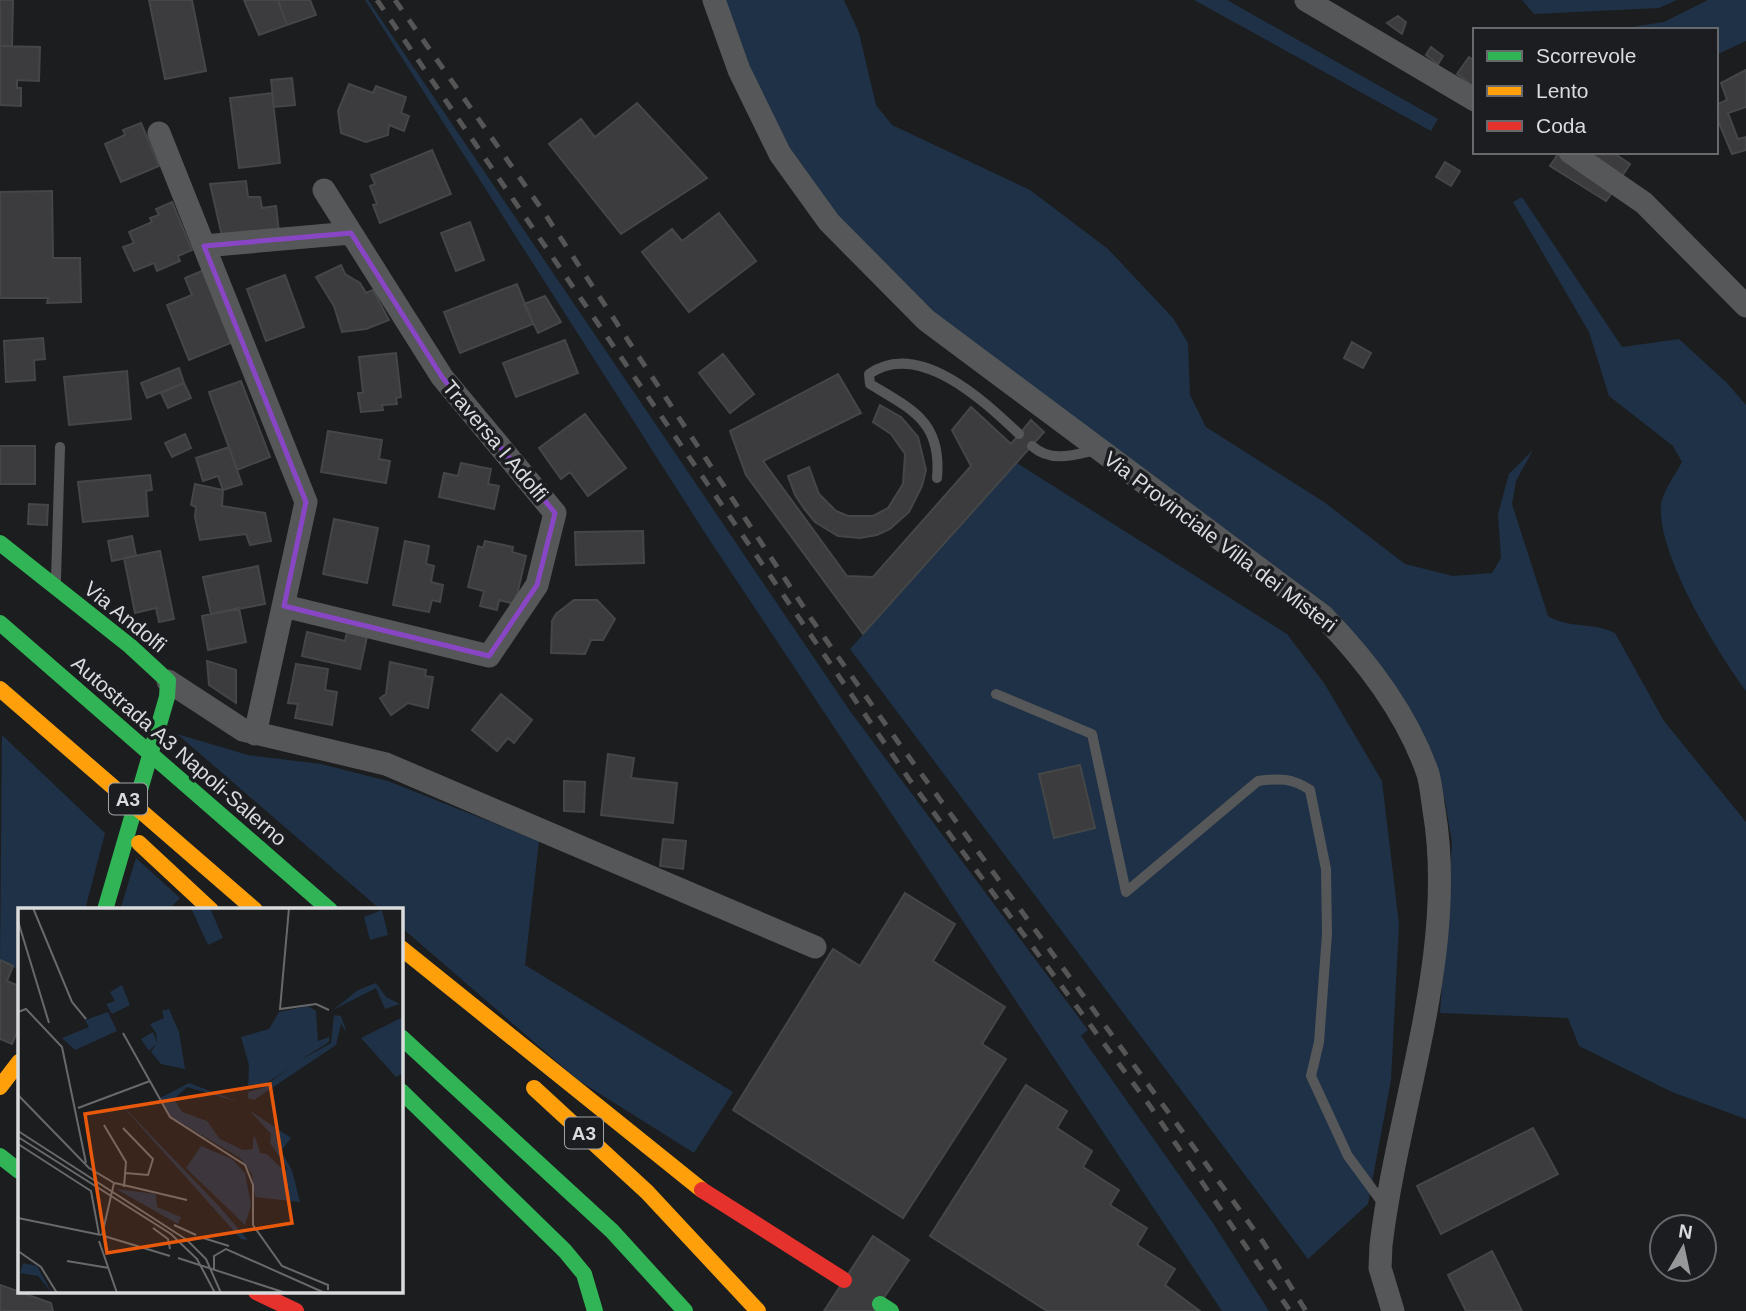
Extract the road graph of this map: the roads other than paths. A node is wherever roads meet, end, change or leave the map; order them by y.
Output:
1 (714, 0) edge
2 (1306, 0) edge
3 (1473, 99) edge
4 (159, 133) dead end
5 (1573, 154) edge
6 (324, 190) dead end
7 (351, 233) junction
8 (204, 246) junction
9 (1746, 306) edge
10 (1019, 435) dead end
11 (1032, 446) dead end
12 (60, 447) dead end
13 (1099, 449) junction
14 (937, 478) dead end
15 (0, 542) edge
16 (55, 589) junction
17 (284, 606) junction
18 (0, 623) edge
19 (168, 681) junction
20 (0, 689) edge
21 (996, 694) dead end
22 (255, 734) junction
23 (118, 824) dead end
24 (285, 871) junction
25 (106, 908) edge
26 (209, 908) edge
27 (253, 908) edge
28 (328, 908) edge
29 (341, 908) edge
30 (815, 947) dead end
31 (402, 949) edge
32 (402, 1038) edge
33 (18, 1063) edge
34 (521, 1077) dead end
35 (0, 1087) edge
36 (402, 1092) edge
37 (0, 1156) edge
38 (17, 1181) edge
39 (1385, 1207) junction
40 (844, 1280) dead end
41 (260, 1294) edge
42 (757, 1309) edge
43 (296, 1311) edge
44 (595, 1311) edge
45 (685, 1311) edge
46 (1393, 1311) edge

1 - 13 street, Via Provinciale Villa dei Misteri
2 - 3 street
4 - 8 street
5 - 9 street
6 - 7 street, Traversa I Adolfi
7 - 8 street
7 - 17 street, Traversa I Adolfi
8 - 17 street
10 - 14 lane
11 - 13 lane
12 - 16 lane
13 - 39 street, Via Provinciale Villa dei Misteri
15 - 16 main road, Via Andolfi
16 - 19 main road, Via Andolfi
17 - 22 street
18 - 24 main road, Autostrada A3 Napoli-Salerno / A3
19 - 22 street
19 - 25 main road, Via Andolfi
20 - 27 main road, A3
21 - 39 lane
22 - 30 street
23 - 26 main road
24 - 28 main road, Autostrada A3 Napoli-Salerno / A3
24 - 29 main road
31 - 40 main road
32 - 45 main road, A3
33 - 35 main road
34 - 42 main road, A3
36 - 44 main road
37 - 38 main road
39 - 46 street, Via Provinciale Villa dei Misteri
41 - 43 main road

